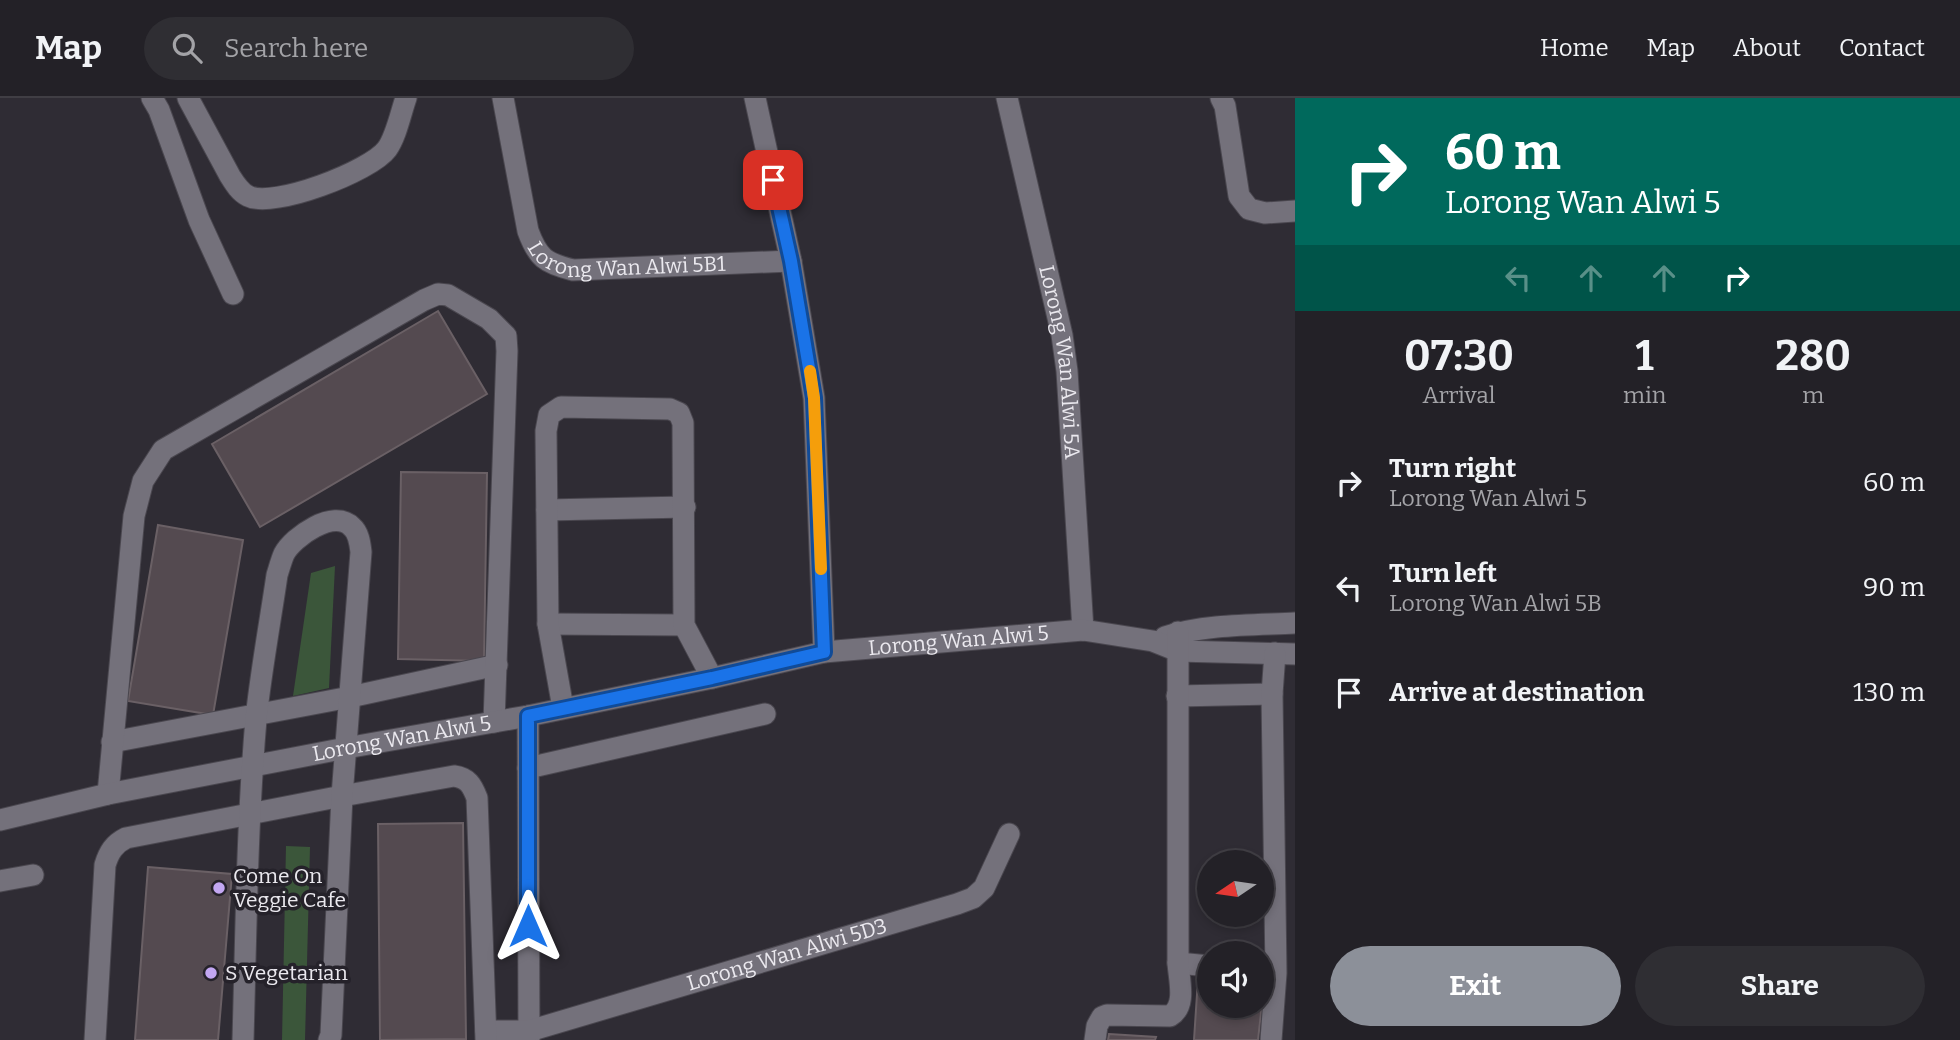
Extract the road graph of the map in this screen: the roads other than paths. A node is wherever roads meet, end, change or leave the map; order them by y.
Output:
1 (152, 98) edge
2 (188, 98) edge
3 (406, 98) edge
4 (503, 98) edge
5 (755, 98) edge
6 (1007, 98) edge
7 (1222, 98) edge
8 (1295, 211) edge
9 (791, 261) junction
10 (233, 294) dead end
11 (685, 507) junction
12 (547, 510) junction
13 (1295, 623) edge
14 (548, 624) junction
15 (684, 625) junction
16 (1083, 630) junction
17 (1178, 642) junction
18 (824, 652) junction
19 (1285, 654) edge
20 (497, 666) junction
21 (712, 678) junction
22 (1272, 694) junction
23 (1177, 696) junction
24 (350, 697) junction
25 (563, 708) junction
26 (765, 714) dead end
27 (257, 715) junction
28 (528, 716) junction
29 (494, 722) junction
30 (112, 742) junction
31 (346, 748) junction
32 (253, 766) junction
33 (528, 768) junction
34 (108, 794) junction
35 (342, 796) junction
36 (249, 814) junction
37 (0, 820) edge
38 (1009, 834) dead end
39 (33, 875) dead end
40 (0, 881) edge
41 (1178, 963) junction
42 (1197, 965) edge
43 (1278, 974) edge
44 (529, 1035) edge
45 (486, 1036) edge
46 (96, 1040) edge
47 (243, 1040) edge
48 (329, 1040) edge
49 (1095, 1040) edge
50 (1271, 1040) edge

1 - 10 street
2 - 3 street
4 - 9 street, Lorong Wan Alwi 5B1
5 - 9 street
6 - 16 street, Lorong Wan Alwi 5A
7 - 8 street
9 - 18 street
11 - 12 street
11 - 12 street
11 - 15 street
12 - 14 street
13 - 17 street, Lorong Wan Alwi 5
14 - 15 street
14 - 25 street
15 - 21 street
16 - 17 street, Lorong Wan Alwi 5
16 - 18 street, Lorong Wan Alwi 5
17 - 19 street, Lorong Wan Alwi 5
17 - 23 street
18 - 21 street, Lorong Wan Alwi 5
19 - 22 street
20 - 24 street
20 - 29 street
20 - 30 street
21 - 25 street, Lorong Wan Alwi 5
22 - 23 street
22 - 43 street
23 - 41 street
24 - 27 street
24 - 27 street
24 - 31 street
25 - 28 street, Lorong Wan Alwi 5
26 - 33 street
27 - 30 street
27 - 32 street
28 - 29 street, Lorong Wan Alwi 5
28 - 33 street
29 - 31 street, Lorong Wan Alwi 5
30 - 34 street
31 - 32 street, Lorong Wan Alwi 5
31 - 35 street
32 - 34 street, Lorong Wan Alwi 5
32 - 36 street
33 - 44 street
34 - 37 street, Lorong Wan Alwi 5
35 - 36 street
35 - 45 street
35 - 48 street
36 - 46 street
36 - 47 street
38 - 44 street, Lorong Wan Alwi 5D3
39 - 40 street
41 - 42 street
41 - 49 street
43 - 50 street
44 - 45 street, Lorong Wan Alwi 5D3

